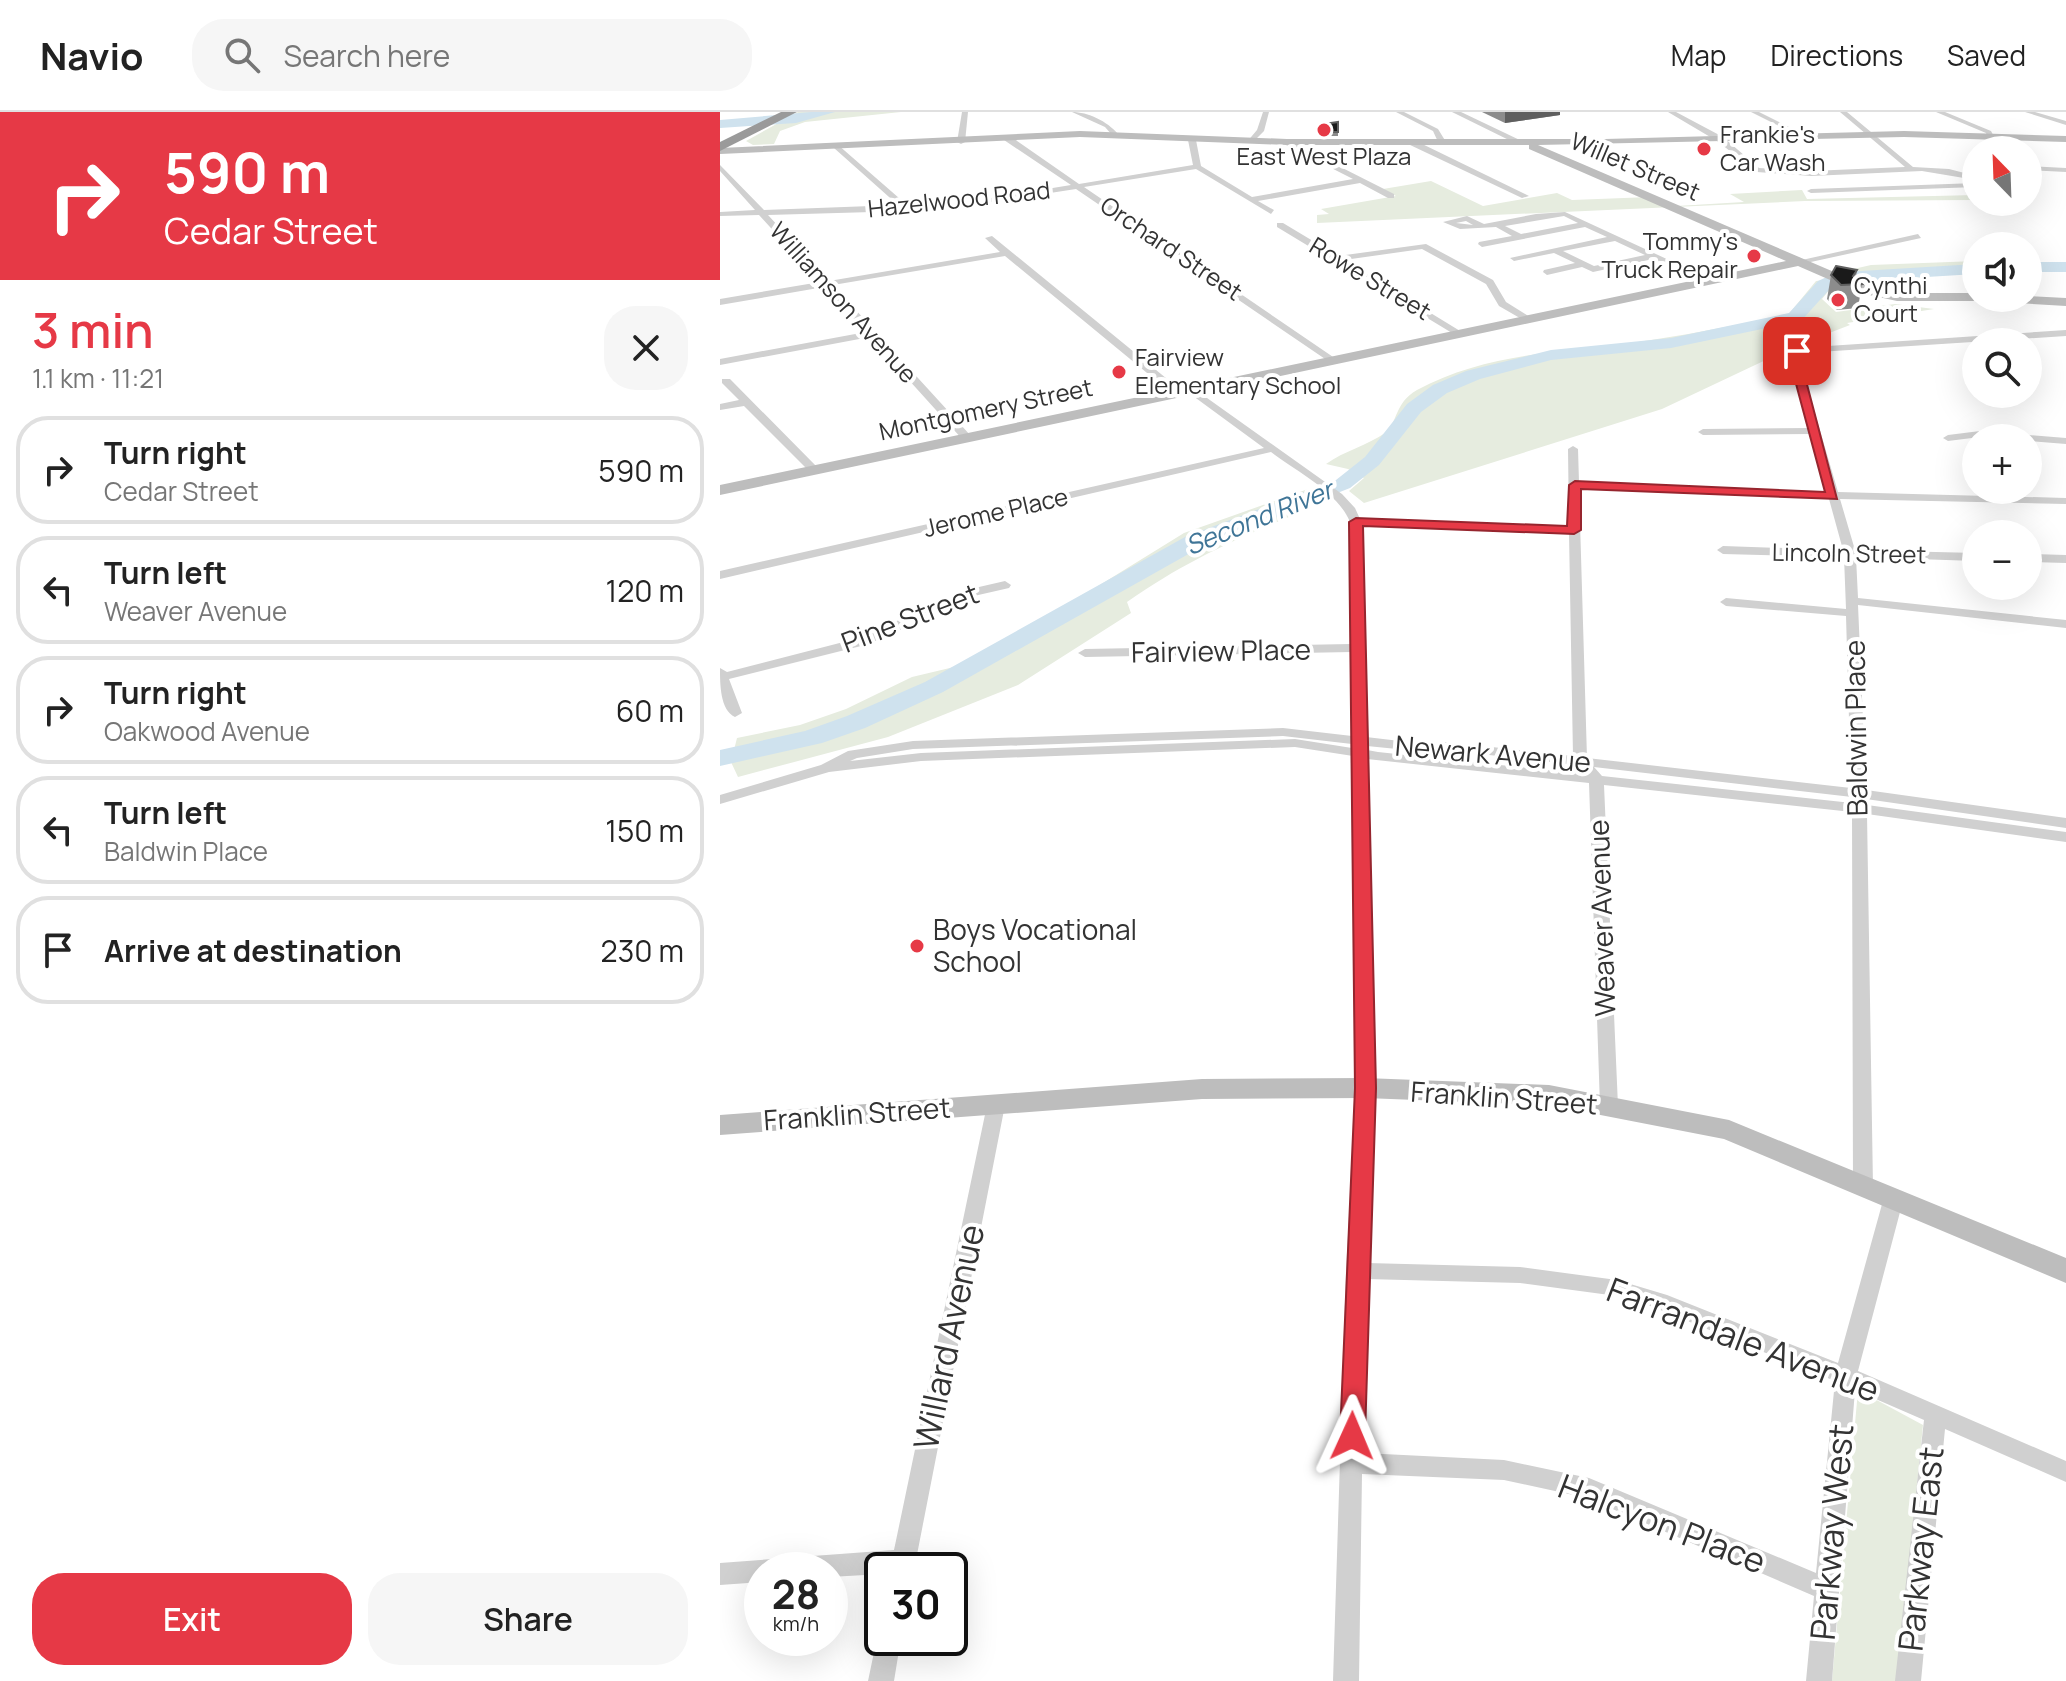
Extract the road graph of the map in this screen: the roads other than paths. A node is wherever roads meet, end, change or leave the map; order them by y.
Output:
1 (965, 112) edge
2 (1075, 112) edge
3 (1266, 112) edge
4 (1399, 112) edge
5 (1455, 112) edge
6 (1671, 112) edge
7 (1754, 112) edge
8 (1843, 112) edge
9 (1939, 112) edge
10 (2028, 112) edge
11 (778, 116) edge
12 (2066, 123) edge
13 (739, 131) junction
14 (1260, 131) junction
15 (720, 133) edge
16 (1114, 134) junction
17 (1869, 135) junction
18 (1991, 135) junction
19 (1803, 136) junction
20 (1007, 138) junction
21 (1720, 139) junction
22 (2066, 139) edge
23 (1192, 140) junction
24 (1249, 141) junction
25 (961, 142) junction
26 (1285, 142) junction
27 (1411, 142) junction
28 (1442, 142) junction
29 (1522, 143) junction
30 (837, 146) junction
31 (720, 149) edge
32 (765, 149) junction
33 (1962, 166) edge
34 (720, 167) edge
35 (1197, 167) junction
36 (1909, 167) junction
37 (2042, 169) edge
38 (2066, 170) edge
39 (1962, 174) edge
40 (1362, 180) junction
41 (1962, 186) edge
42 (1079, 187) junction
43 (1811, 191) dead end
44 (1391, 196) dead end
45 (1525, 196) dead end
46 (1251, 200) junction
47 (907, 209) junction
48 (1271, 212) dead end
49 (720, 214) edge
50 (763, 214) junction
51 (1496, 221) junction
52 (1586, 224) junction
53 (1280, 225) dead end
54 (1481, 226) dead end
55 (1918, 236) dead end
56 (1520, 237) junction
57 (989, 238) dead end
58 (1615, 238) junction
59 (1482, 244) dead end
60 (1555, 250) junction
61 (1007, 253) junction
62 (1653, 256) junction
63 (1514, 258) dead end
64 (1336, 259) junction
65 (1797, 262) junction
66 (1584, 264) junction
67 (1547, 272) dead end
68 (1707, 281) junction
69 (826, 284) junction
70 (1962, 297) edge
71 (2042, 301) edge
72 (720, 302) edge
73 (2066, 302) edge
74 (1528, 319) junction
75 (2066, 333) edge
76 (872, 334) junction
77 (1460, 334) junction
78 (1334, 361) junction
79 (720, 362) edge
80 (726, 381) dead end
81 (1186, 392) junction
82 (747, 402) junction
83 (720, 407) edge
84 (1815, 431) junction
85 (1703, 432) dead end
86 (967, 438) junction
87 (1948, 438) dead end
88 (2066, 441) edge
89 (1272, 449) junction
90 (1573, 449) dead end
91 (814, 470) junction
92 (1575, 485) junction
93 (720, 490) edge
94 (1833, 496) junction
95 (2066, 501) edge
96 (1354, 516) junction
97 (1574, 530) junction
98 (1723, 550) dead end
99 (1850, 554) junction
100 (1962, 557) edge
101 (2042, 558) edge
102 (2066, 559) edge
103 (720, 575) edge
104 (1005, 585) dead end
105 (1726, 602) dead end
106 (1853, 607) junction
107 (2066, 624) edge
108 (1357, 648) junction
109 (1085, 653) dead end
110 (721, 675) edge
111 (735, 713) dead end
112 (1360, 746) junction
113 (1580, 761) junction
114 (1596, 778) junction
115 (720, 800) edge
116 (1859, 801) junction
117 (2066, 823) edge
118 (2066, 837) edge
119 (1365, 1088) junction
120 (996, 1105) junction
121 (1609, 1106) junction
122 (720, 1125) edge
123 (1863, 1187) junction
124 (1894, 1197) junction
125 (1356, 1271) junction
126 (2066, 1271) edge
127 (1846, 1374) junction
128 (1935, 1417) junction
129 (1352, 1463) junction
130 (2066, 1472) edge
131 (905, 1552) edge
132 (744, 1572) edge
133 (720, 1574) edge
134 (1826, 1589) junction
135 (886, 1656) edge
136 (881, 1681) edge
137 (1346, 1681) edge
138 (1819, 1681) edge
139 (1908, 1681) edge

1 - 25 street
2 - 16 street
3 - 14 street
4 - 28 street
5 - 29 street, Willet Street
6 - 21 street
7 - 19 street
8 - 17 street
9 - 18 street
10 - 12 street
11 - 13 highway
11 - 13 highway
13 - 15 highway
13 - 31 highway
13 - 32 highway
14 - 24 street
14 - 26 street
16 - 20 main road
16 - 23 main road
17 - 18 main road
17 - 19 main road
17 - 36 street
18 - 22 main road
19 - 21 main road
20 - 25 main road
20 - 42 street, Orchard Street
21 - 29 main road
21 - 36 street
23 - 24 main road
23 - 35 street
24 - 26 main road
25 - 30 main road
26 - 27 main road
26 - 40 street
27 - 28 main road
27 - 45 street
28 - 29 main road
29 - 65 main road, Willet Street
30 - 32 main road
30 - 47 street
31 - 32 main road
33 - 36 street
34 - 50 street, Williamson Avenue
35 - 42 street, Hazelwood Road
35 - 46 street
36 - 39 street
37 - 38 street
40 - 44 street
40 - 46 street
41 - 43 street
42 - 47 street, Hazelwood Road
42 - 78 street, Orchard Street
46 - 48 street
47 - 50 street, Hazelwood Road
49 - 50 street, Hazelwood Road
50 - 69 street, Williamson Avenue
51 - 52 street
51 - 54 street
51 - 56 street
52 - 56 street
52 - 58 street
53 - 64 street, Rowe Street
55 - 65 street, Montgomery Street
56 - 59 street
57 - 61 street
58 - 60 street
58 - 62 street
60 - 63 street
60 - 66 street
61 - 69 street
61 - 81 street
62 - 66 street
62 - 68 street
64 - 74 street
64 - 77 street, Rowe Street
65 - 68 main road, Montgomery Street
65 - 70 main road, Willet Street
66 - 67 street
68 - 74 main road, Montgomery Street
69 - 72 street
69 - 76 street, Williamson Avenue
71 - 73 main road
74 - 77 main road, Montgomery Street
75 - 84 street, Baldwin Place
76 - 79 street
76 - 86 street, Williamson Avenue
77 - 78 main road, Montgomery Street
78 - 81 main road, Montgomery Street
80 - 82 street
81 - 86 main road, Montgomery Street
81 - 89 street
82 - 83 street
82 - 91 street
84 - 85 street
84 - 94 street, Baldwin Place
86 - 91 main road, Montgomery Street
87 - 88 street
89 - 96 street
89 - 103 street, Jerome Place
90 - 92 street
91 - 93 main road, Montgomery Street
92 - 94 street
92 - 97 street
94 - 95 street
94 - 99 street, Baldwin Place
96 - 97 street
96 - 108 street
97 - 113 street
98 - 99 street, Lincoln Street
99 - 100 street, Lincoln Street
99 - 106 street, Baldwin Place
101 - 102 street
104 - 110 street, Pine Street
105 - 106 street
106 - 107 street
106 - 116 street, Baldwin Place
108 - 109 street, Fairview Place
108 - 112 street
110 - 111 street
112 - 113 street, Newark Avenue
112 - 114 street, Newark Avenue
112 - 115 street, Newark Avenue
112 - 119 street
113 - 114 street, Weaver Avenue
113 - 116 street, Newark Avenue
114 - 116 street, Newark Avenue
114 - 121 street, Weaver Avenue
116 - 117 street, Newark Avenue
116 - 118 street, Newark Avenue
116 - 123 street, Baldwin Place
119 - 120 main road, Franklin Street
119 - 121 main road, Franklin Street
119 - 125 street
120 - 122 main road, Franklin Street
120 - 131 street, Willard Avenue
121 - 123 main road, Franklin Street
123 - 124 main road, Franklin Street
124 - 126 main road, Franklin Street
124 - 127 street, Parkway West
125 - 127 street, Farrandale Avenue
125 - 129 street
127 - 128 street, Farrandale Avenue
127 - 134 street, Parkway West
128 - 130 street, Farrandale Avenue
128 - 139 street, Parkway East
129 - 134 street, Halcyon Place
129 - 137 street
132 - 133 street
134 - 138 street, Parkway West
135 - 136 street

